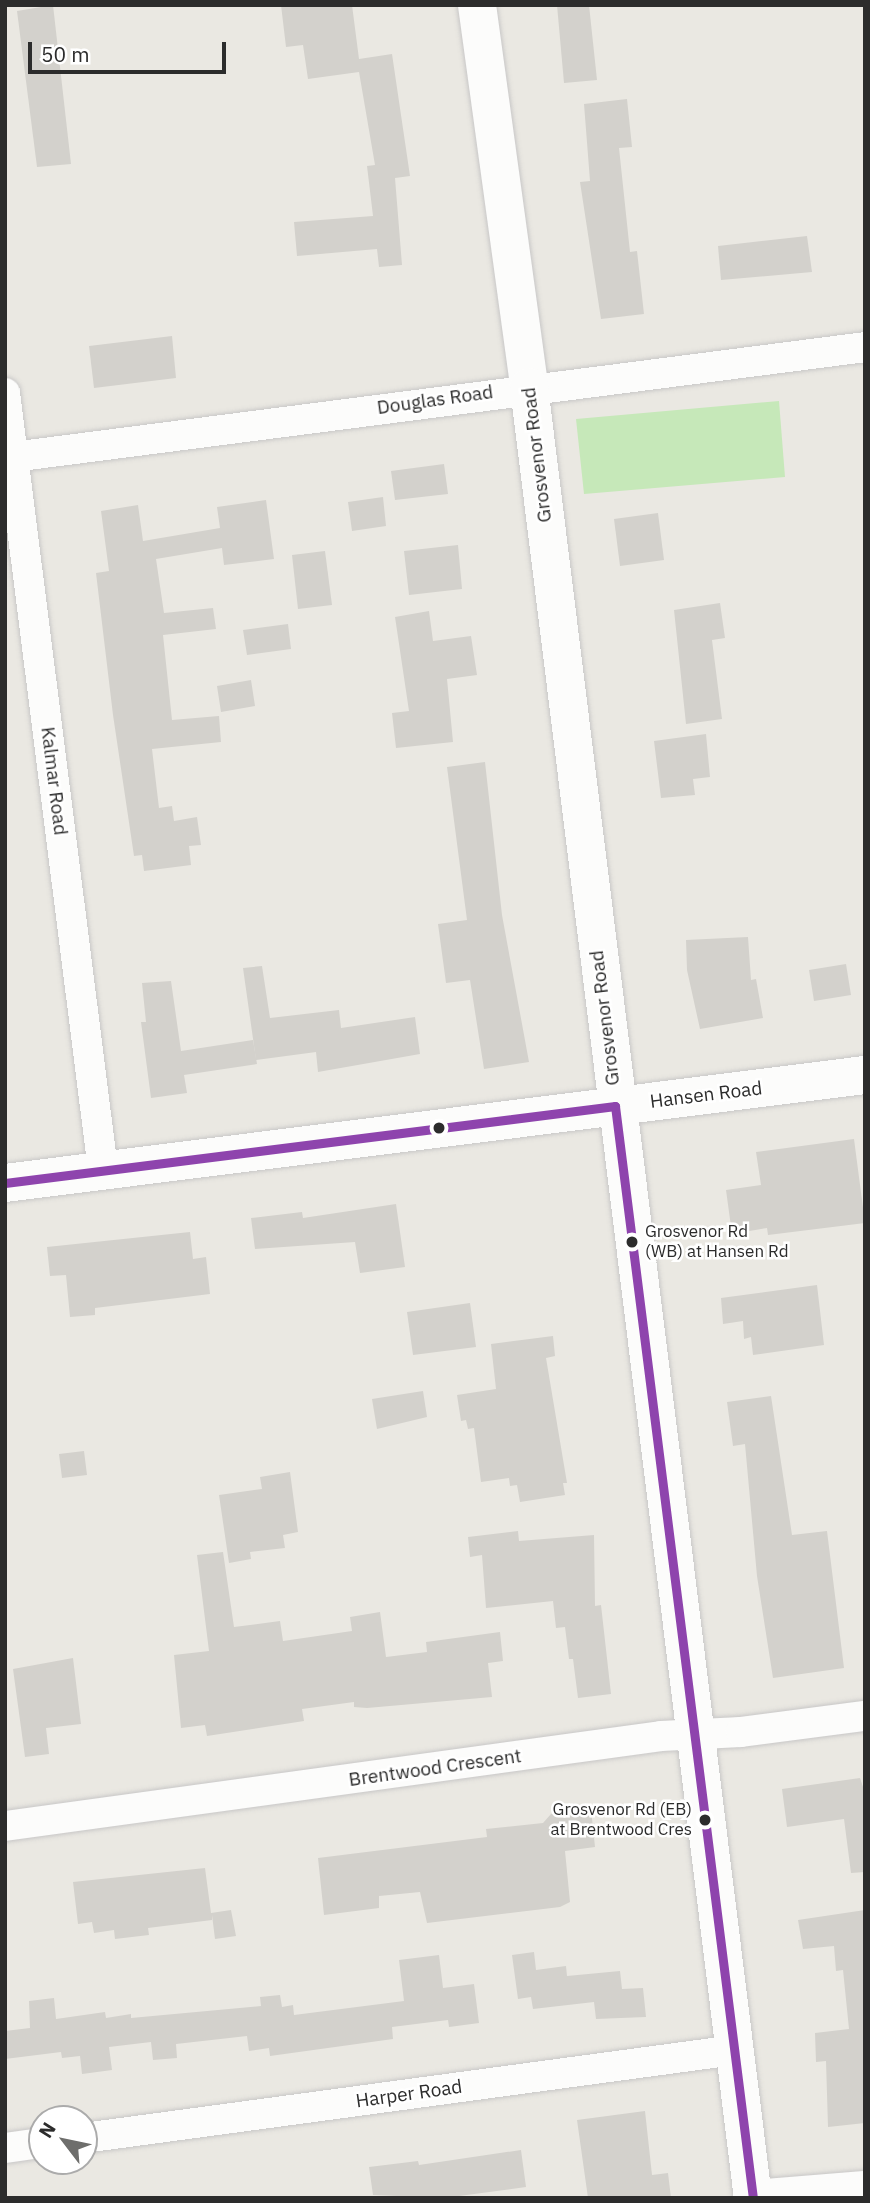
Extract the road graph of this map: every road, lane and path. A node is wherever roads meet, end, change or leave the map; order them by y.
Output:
1 (477, 5) edge
2 (865, 347) edge
3 (528, 387) junction
4 (5, 393) edge
5 (10, 458) edge
6 (865, 1075) edge
7 (615, 1106) junction
8 (103, 1170) junction
9 (5, 1183) edge
10 (865, 1716) edge
11 (695, 1735) junction
12 (5, 1826) edge
13 (734, 2050) junction
14 (98, 2136) edge
15 (28, 2145) edge
16 (5, 2148) edge
17 (865, 2186) edge
18 (753, 2196) edge

1 - 3 street, Grosvenor Road
2 - 3 street, Douglas Road
3 - 5 street, Douglas Road
3 - 7 street, Grosvenor Road
4 - 5 street, Kalmar Road
5 - 8 street, Kalmar Road
6 - 7 street, Hansen Road
7 - 8 street, Hansen Road
7 - 11 street, Grosvenor Road
8 - 9 street, Hansen Road
10 - 11 street, Brentwood Crescent
11 - 12 street, Brentwood Crescent
11 - 13 street, Grosvenor Road
13 - 14 street, Harper Road
13 - 18 street, Grosvenor Road
15 - 16 street
17 - 18 street

